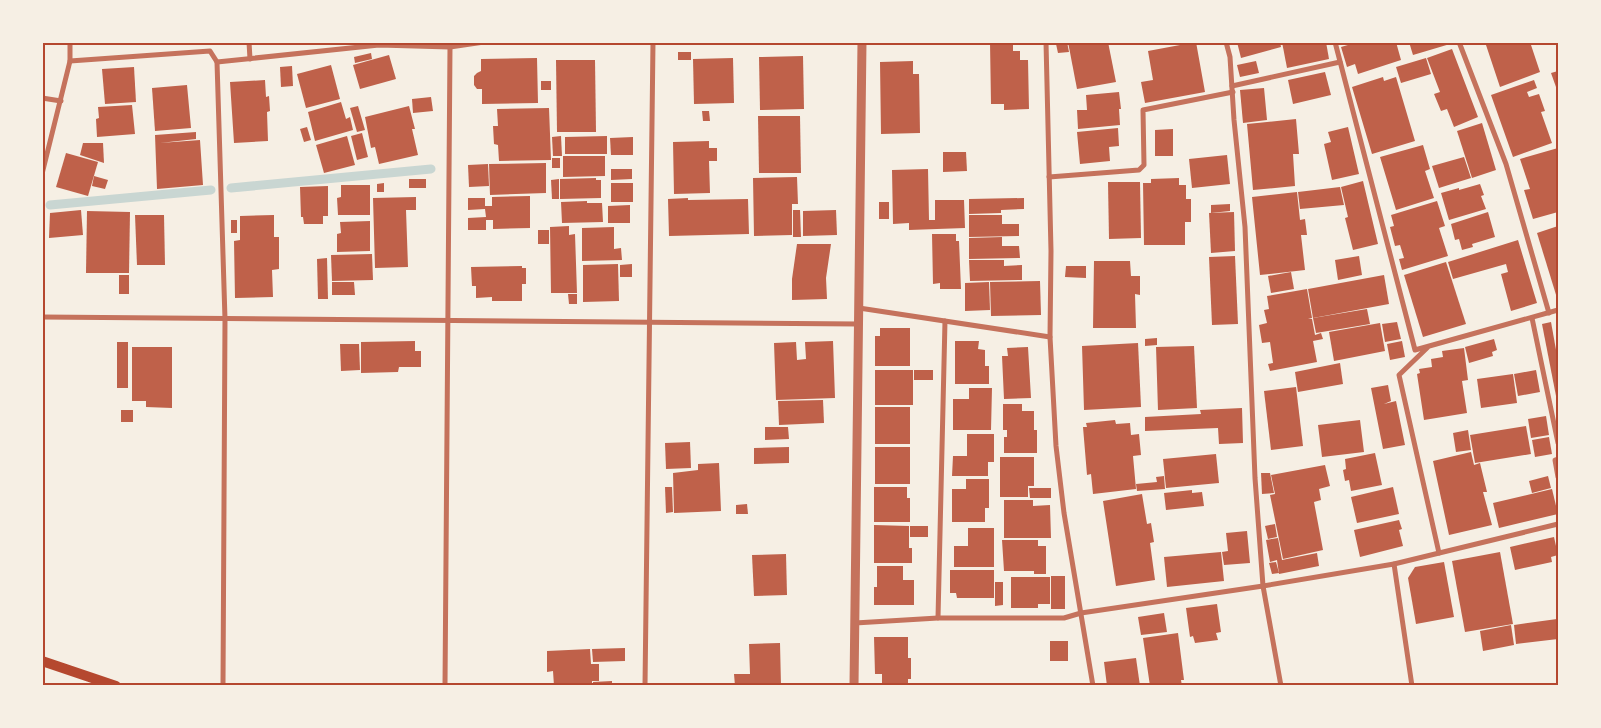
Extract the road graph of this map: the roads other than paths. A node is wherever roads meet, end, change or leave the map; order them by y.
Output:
1 (70, 42) edge
2 (249, 42) edge
3 (484, 42) edge
4 (653, 42) edge
5 (862, 42) edge
6 (1046, 42) edge
7 (1226, 42) edge
8 (1335, 42) edge
9 (1459, 42) edge
10 (450, 48) junction
11 (250, 59) junction
12 (70, 62) junction
13 (217, 62) junction
14 (1340, 62) junction
15 (1232, 89) junction
16 (42, 98) edge
17 (61, 101) junction
18 (42, 174) edge
19 (1049, 177) junction
20 (859, 308) junction
21 (1558, 310) edge
22 (1549, 313) junction
23 (42, 317) edge
24 (1532, 318) junction
25 (225, 319) junction
26 (448, 321) junction
27 (945, 321) junction
28 (650, 322) junction
29 (858, 324) junction
30 (1050, 337) junction
31 (1428, 347) junction
32 (1558, 443) edge
33 (1558, 459) edge
34 (1558, 477) edge
35 (1558, 524) edge
36 (1439, 553) junction
37 (1394, 564) junction
38 (1263, 586) junction
39 (1081, 612) junction
40 (938, 618) junction
41 (855, 623) junction
42 (42, 661) edge
43 (116, 686) edge
44 (223, 686) edge
45 (445, 686) edge
46 (645, 686) edge
47 (854, 686) edge
48 (1092, 686) edge
49 (1281, 686) edge
50 (1412, 686) edge

1 - 12 street
2 - 11 street
3 - 10 street
4 - 28 street
5 - 20 street
6 - 19 street
7 - 15 street
8 - 14 street
9 - 22 street
10 - 11 street
10 - 26 street
11 - 13 street
12 - 13 street
12 - 17 street
13 - 25 street
14 - 15 street
14 - 31 street
15 - 19 street
15 - 38 street
16 - 17 street
17 - 18 street
19 - 30 street
20 - 27 street
20 - 29 street
21 - 22 street
22 - 24 street
23 - 25 street
24 - 31 street
24 - 32 street
25 - 26 street
25 - 44 street
26 - 28 street
26 - 45 street
27 - 30 street
27 - 40 street
28 - 29 street
28 - 46 street
29 - 41 street
30 - 39 street
31 - 36 street
33 - 34 street
35 - 36 street
36 - 37 street
37 - 38 street
37 - 50 street
38 - 39 street
38 - 49 street
39 - 40 street
39 - 48 street
40 - 41 street
41 - 47 street
42 - 43 main road

